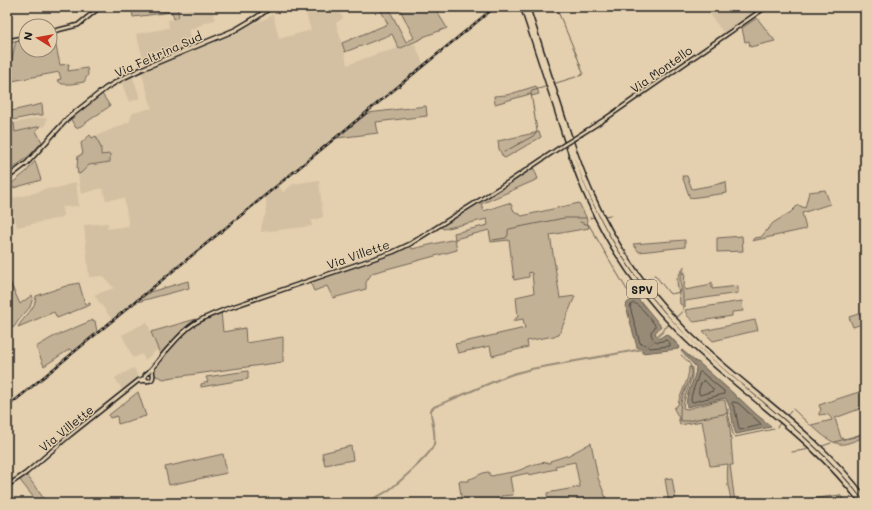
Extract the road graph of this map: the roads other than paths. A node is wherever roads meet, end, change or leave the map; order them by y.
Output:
1 (100, 7) edge
2 (271, 7) edge
3 (522, 7) edge
4 (528, 7) edge
5 (766, 7) edge
6 (58, 30) edge
7 (18, 39) edge
8 (7, 42) edge
9 (565, 144) joint
10 (7, 178) edge
11 (153, 367) junction
12 (148, 373) junction
13 (152, 374) junction
14 (146, 379) junction
15 (7, 486) edge
16 (865, 499) edge
17 (862, 503) edge

1 - 6 street
2 - 10 main road, Via Feltrina Sud
3 - 17 highway, SPV
4 - 16 highway, SPV
5 - 9 street, Via Montello, bridge
7 - 8 street
9 - 11 street, Via Villette
11 - 12 street, Via Villette
11 - 13 street, Via Villette
12 - 13 street
12 - 14 street, Via Villette
13 - 14 street, Via Villette
14 - 15 street, Via Villette

